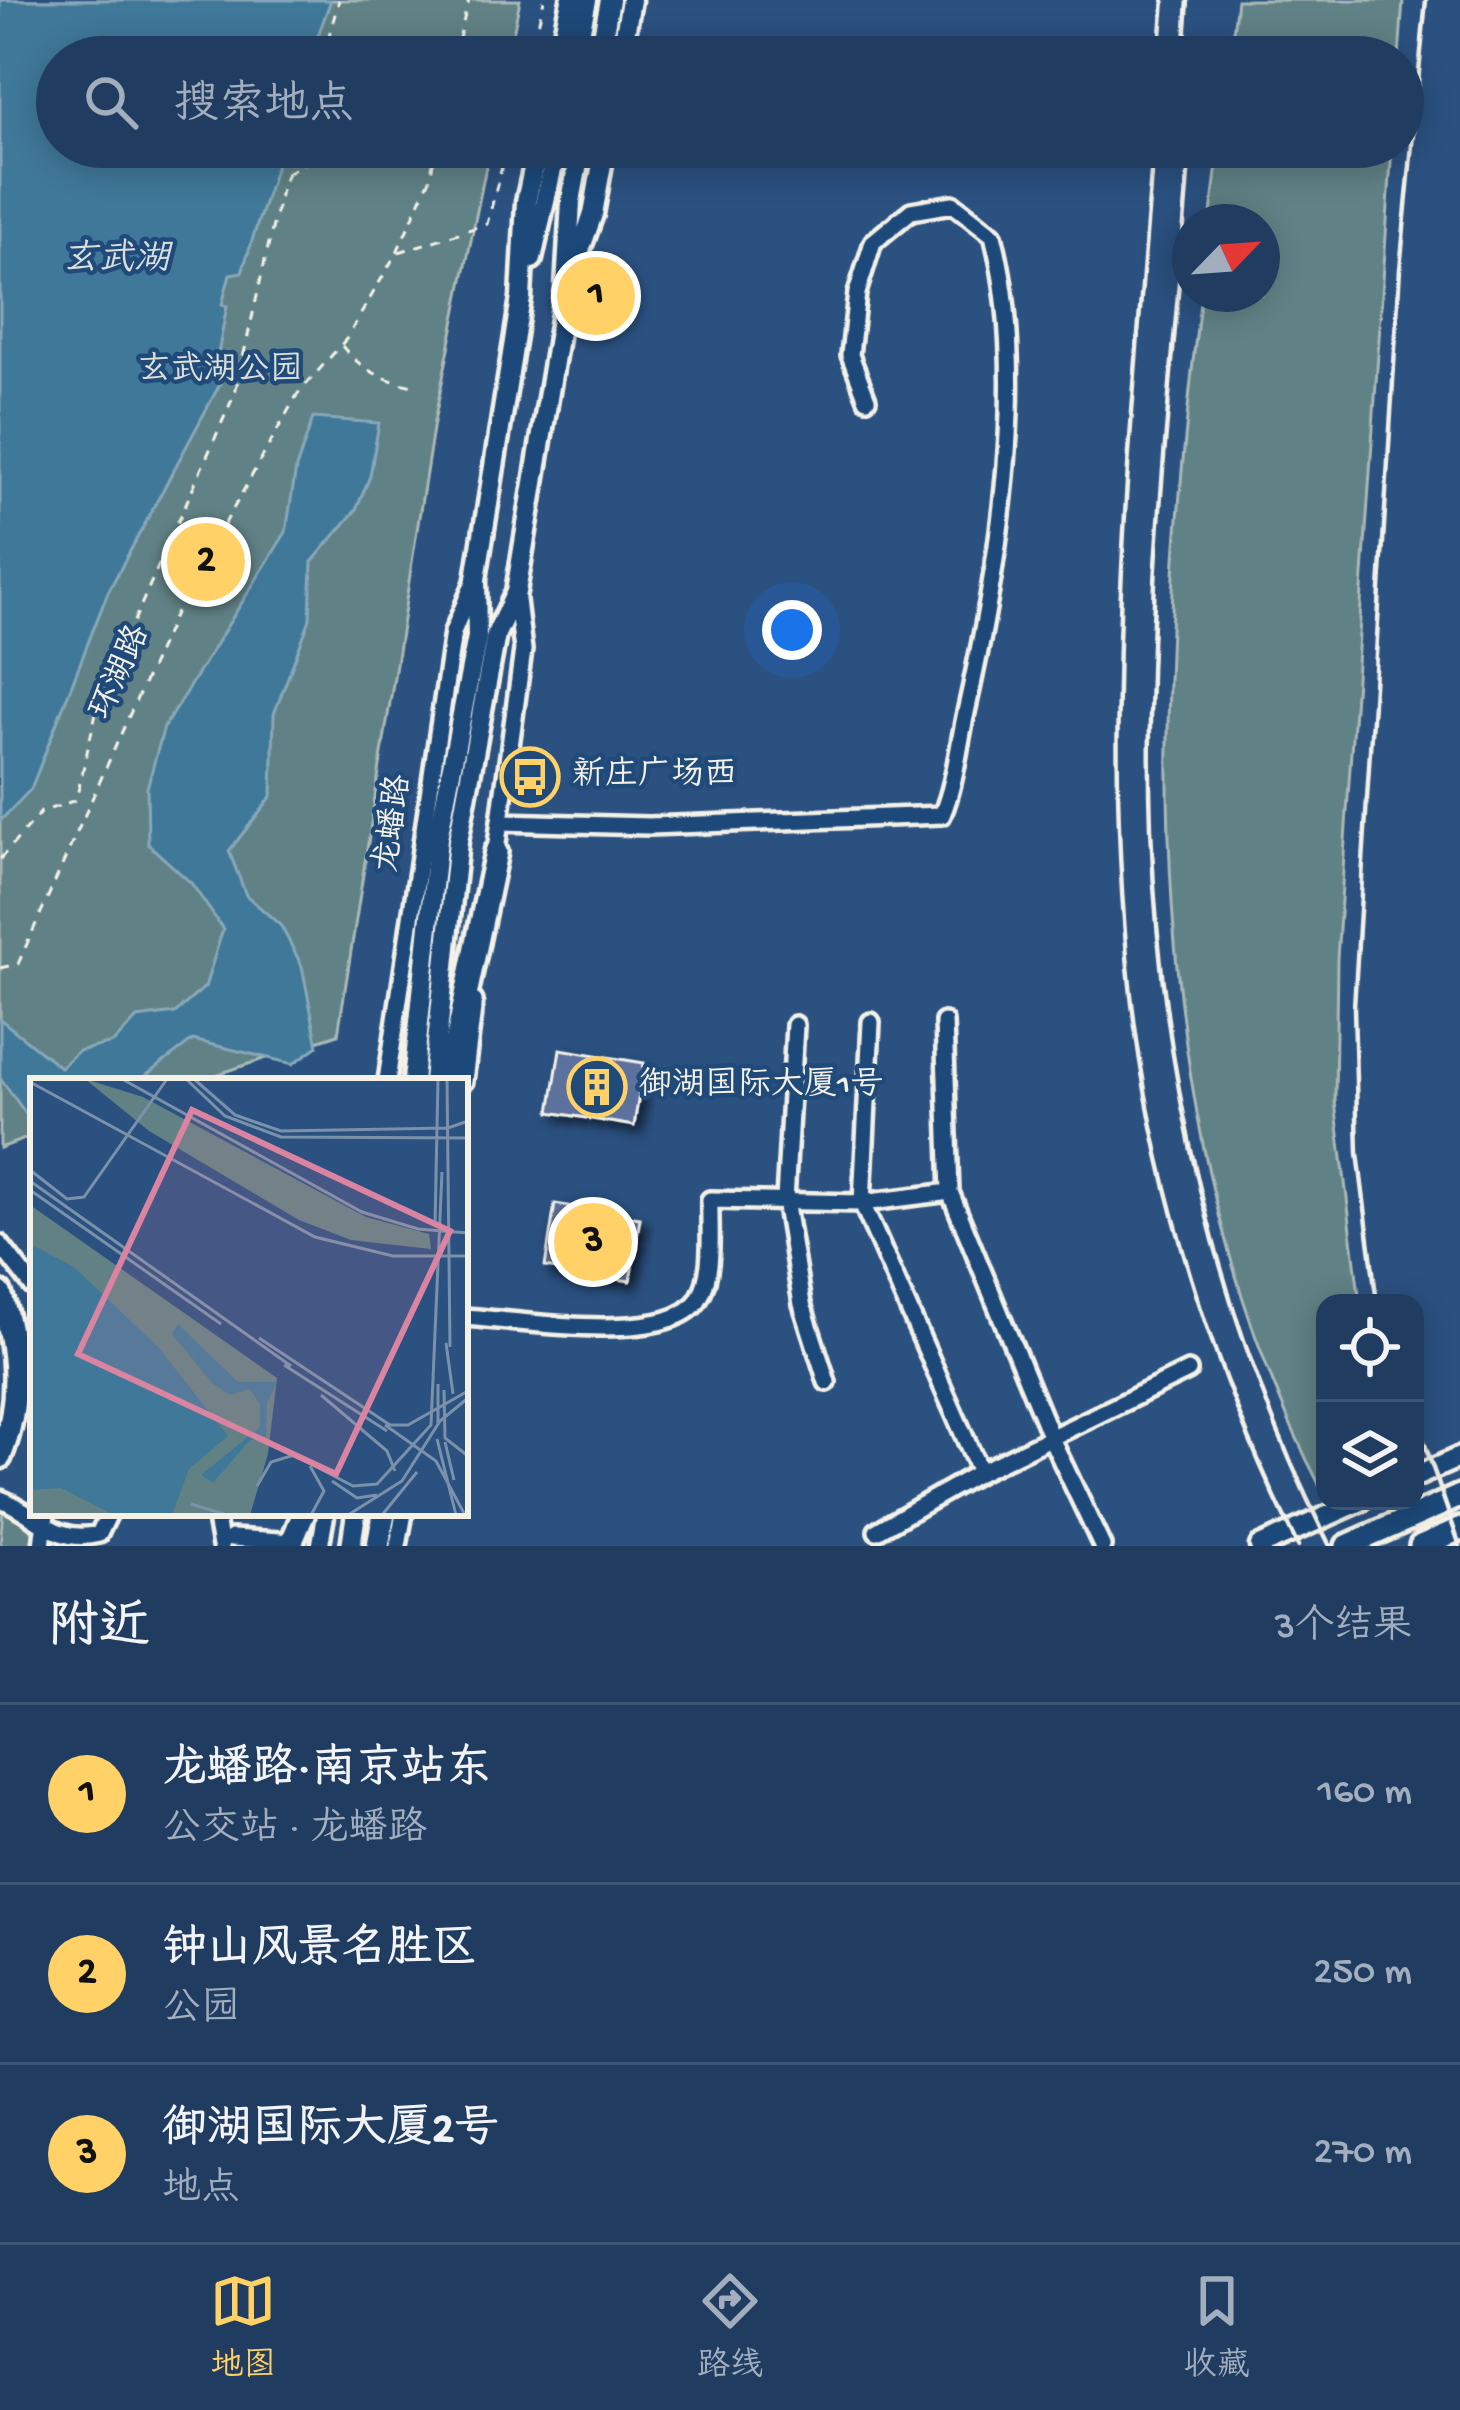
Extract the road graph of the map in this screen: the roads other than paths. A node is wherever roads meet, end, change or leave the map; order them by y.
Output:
1 (571, 0) edge
2 (587, 0) edge
3 (610, 0) edge
4 (631, 0) edge
5 (563, 36) edge
6 (579, 36) edge
7 (602, 36) edge
8 (625, 36) edge
9 (533, 168) edge
10 (553, 168) edge
11 (577, 168) edge
12 (601, 168) edge
13 (566, 289) junction
14 (521, 298) junction
15 (867, 399) dead end
16 (476, 579) junction
17 (516, 592) junction
18 (487, 636) junction
19 (500, 821) junction
20 (496, 852) joint
21 (872, 1022) dead end
22 (944, 1022) dead end
23 (795, 1025) dead end
24 (454, 1075) edge
25 (387, 1078) edge
26 (412, 1078) edge
27 (433, 1078) edge
28 (950, 1192) junction
29 (785, 1200) junction
30 (862, 1203) junction
31 (0, 1244) edge
32 (30, 1283) edge
33 (0, 1293) edge
34 (468, 1317) edge
35 (1188, 1371) dead end
36 (827, 1382) dead end
37 (1051, 1438) junction
38 (0, 1457) edge
39 (1460, 1457) edge
40 (980, 1472) junction
41 (1424, 1473) edge
42 (1460, 1496) edge
43 (0, 1499) edge
44 (1341, 1510) edge
45 (302, 1516) edge
46 (325, 1516) edge
47 (356, 1516) edge
48 (380, 1516) edge
49 (403, 1516) edge
50 (1460, 1529) edge
51 (877, 1531) dead end
52 (100, 1540) edge
53 (43, 1541) edge
54 (226, 1542) edge
55 (285, 1543) edge
56 (320, 1546) edge
57 (351, 1546) edge
58 (375, 1546) edge
59 (398, 1546) edge
60 (1102, 1546) edge
61 (1261, 1546) edge
62 (1346, 1546) edge
63 (1421, 1546) edge

1 - 5 main road
2 - 6 main road
3 - 7 main road
4 - 8 main road
9 - 14 main road, 龙蟠路
10 - 14 main road, 龙蟠路
11 - 13 main road, 龙蟠路
12 - 13 main road, 龙蟠路
13 - 17 main road, 龙蟠路
14 - 16 main road, 龙蟠路
15 - 19 street
16 - 18 main road, 龙蟠路
16 - 25 street, 龙蟠路
17 - 18 main road, 龙蟠路
17 - 19 street, 龙蟠路
18 - 26 main road, 龙蟠路
18 - 27 main road, 龙蟠路
19 - 20 street, 龙蟠路
20 - 24 highway
21 - 30 street
22 - 28 street
23 - 29 street
28 - 30 street
28 - 37 street
29 - 30 street
29 - 34 street
29 - 36 street
30 - 40 street
31 - 32 street
33 - 38 highway
35 - 37 street
37 - 40 street
37 - 60 street
39 - 41 main road
40 - 51 street
42 - 62 highway
43 - 53 street
44 - 61 main road
45 - 55 highway
46 - 56 street
47 - 57 main road
48 - 58 highway
49 - 59 street
50 - 63 highway
52 - 53 street
54 - 55 street

